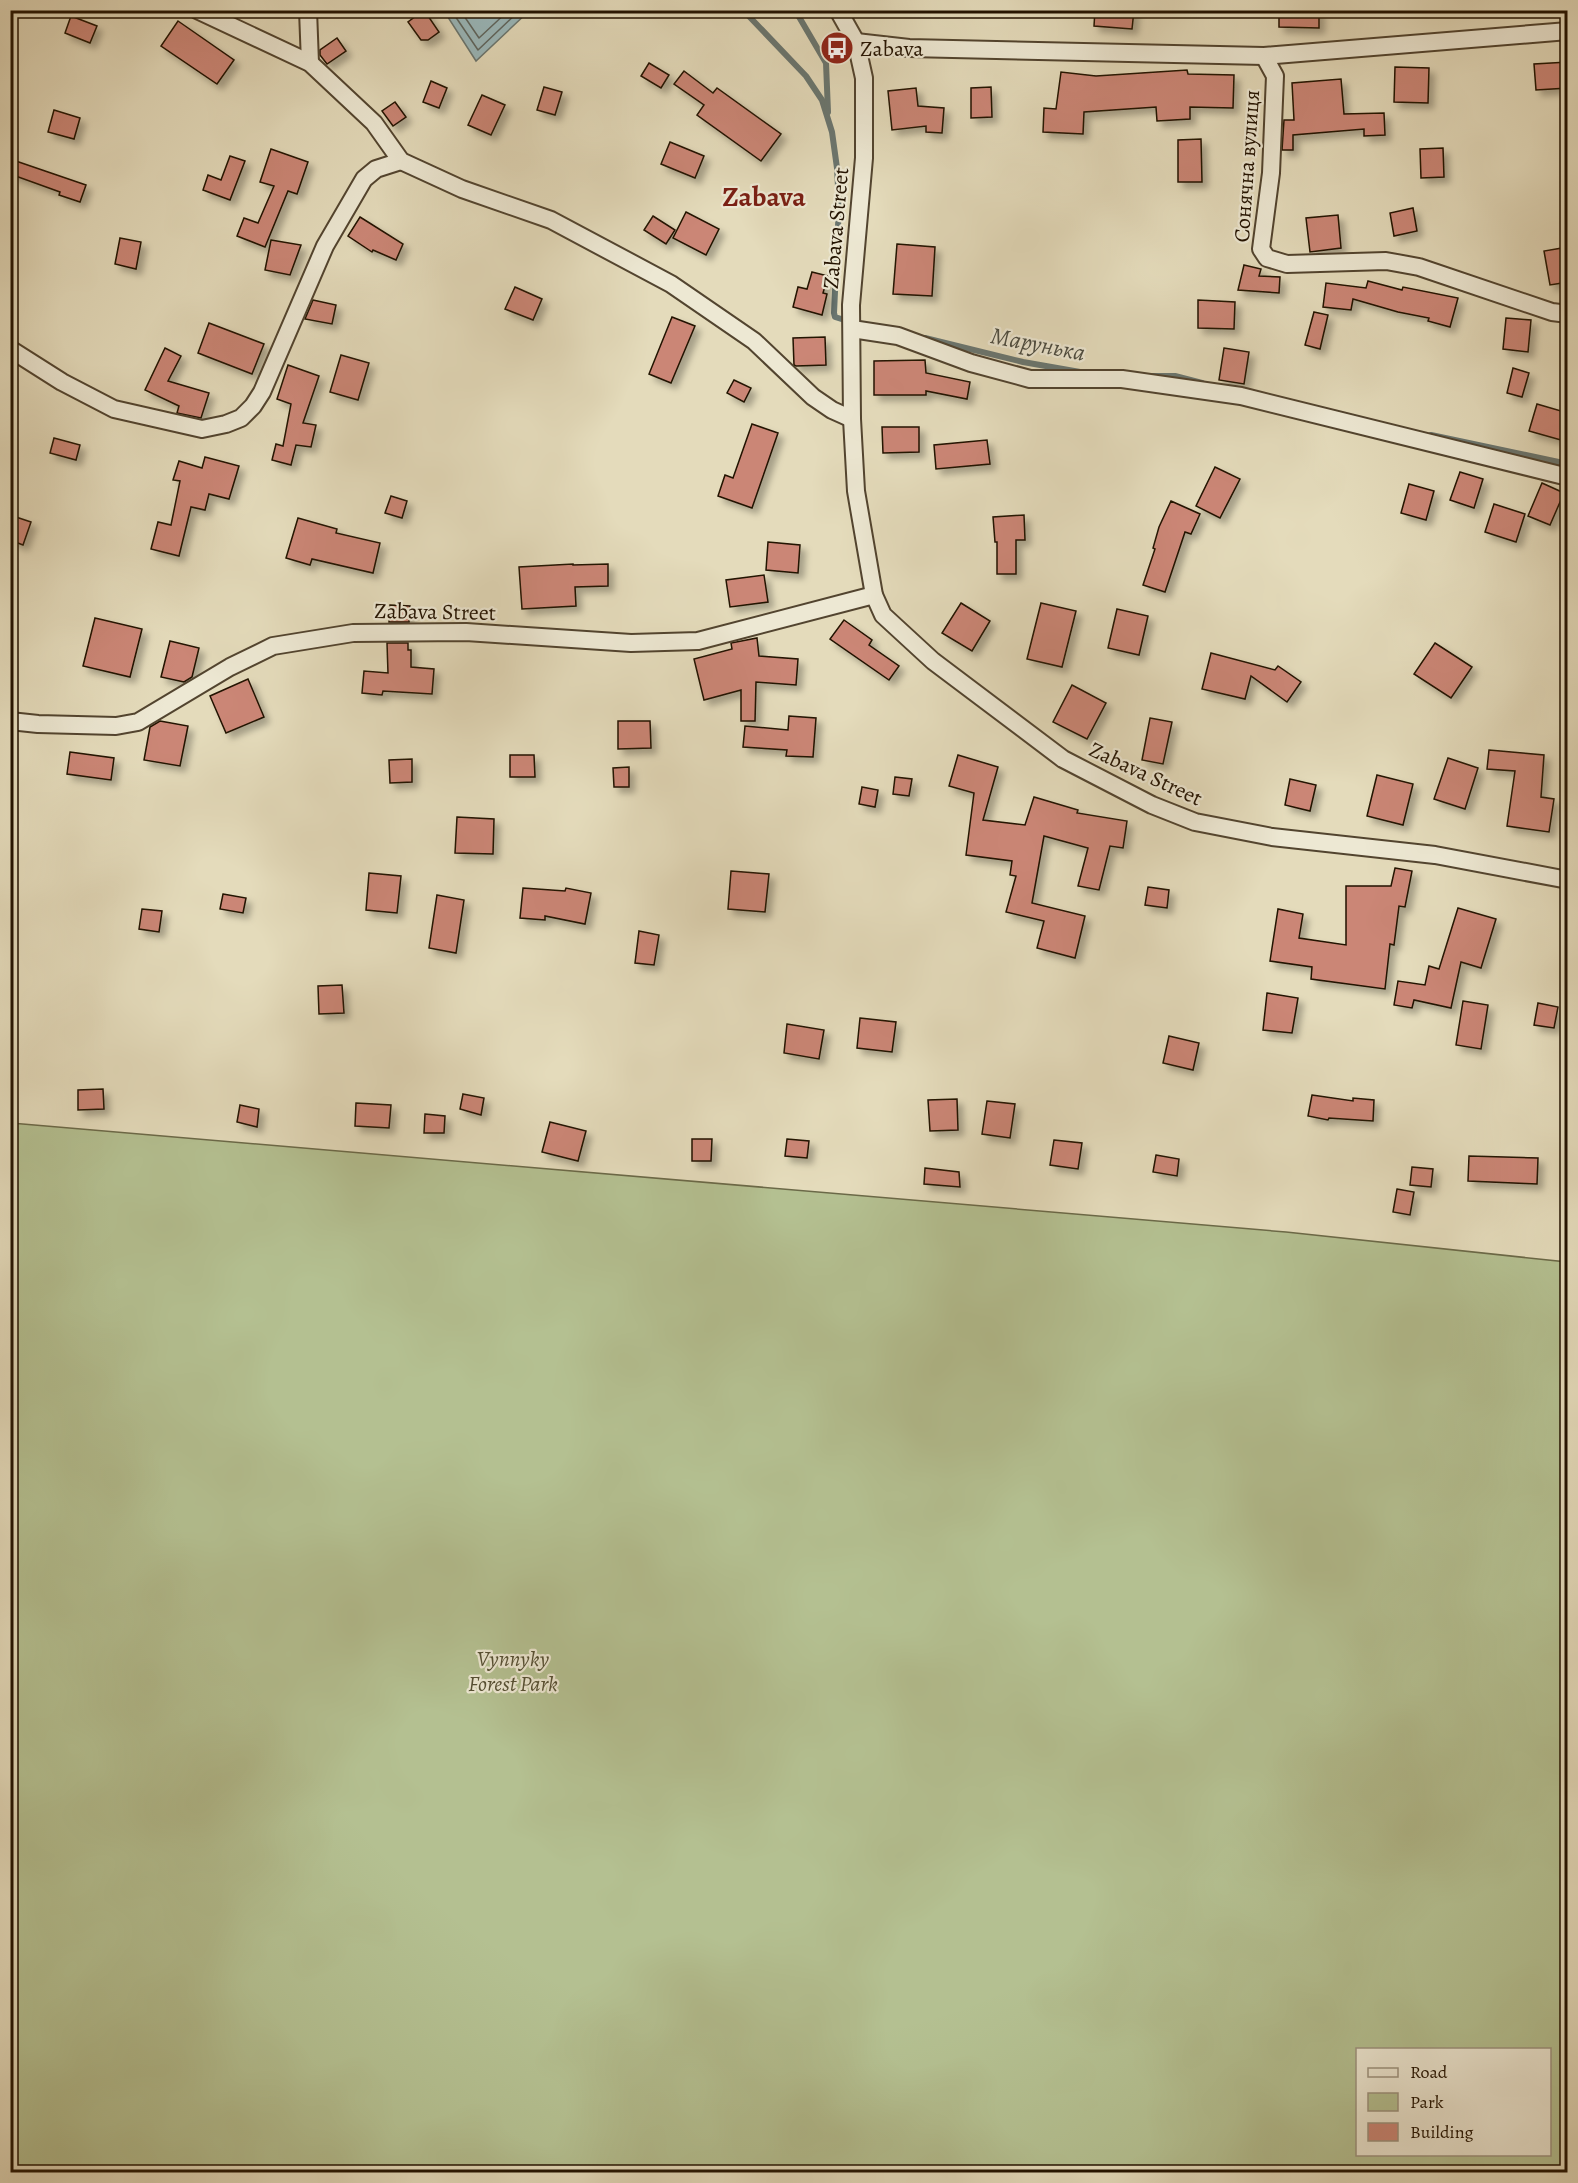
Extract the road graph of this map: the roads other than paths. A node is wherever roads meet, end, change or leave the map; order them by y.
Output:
1 (197, 10) edge
2 (308, 10) edge
3 (838, 10) edge
4 (1568, 31) edge
5 (856, 42) junction
6 (1264, 56) junction
7 (310, 63) junction
8 (401, 161) junction
9 (1568, 314) edge
10 (852, 327) junction
11 (10, 349) edge
12 (852, 419) junction
13 (1568, 477) edge
14 (874, 595) junction
15 (10, 721) edge
16 (1568, 880) edge

1 - 7 street
2 - 7 street
3 - 5 street, Zabava Street
4 - 6 street
5 - 6 street
5 - 10 street, Zabava Street
6 - 9 street, Сонячна вулиця
7 - 8 street
8 - 11 street
8 - 12 street
10 - 12 street, Zabava Street
10 - 13 street
12 - 14 street, Zabava Street
14 - 15 street, Zabava Street
14 - 16 street, Zabava Street

